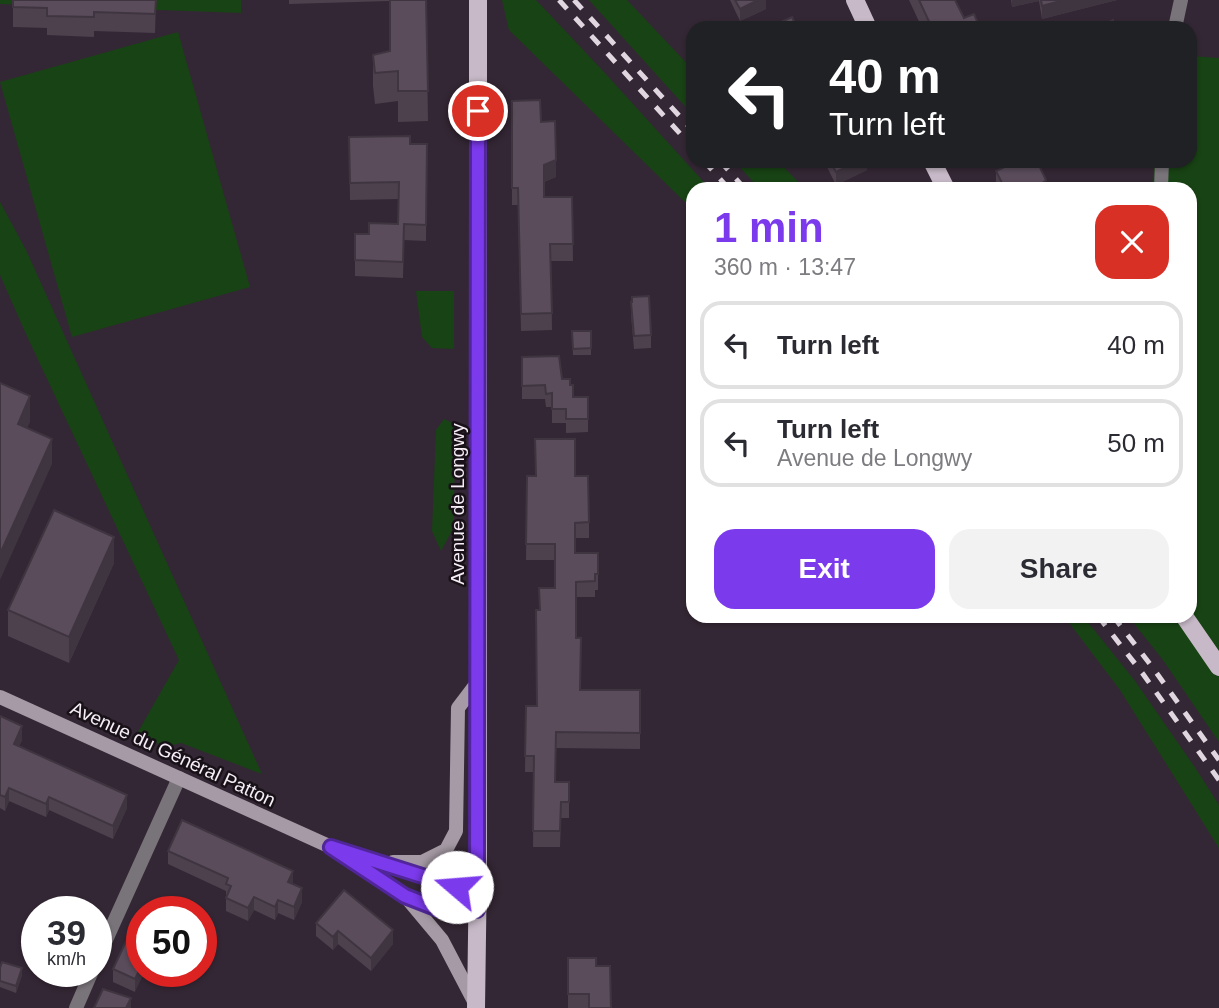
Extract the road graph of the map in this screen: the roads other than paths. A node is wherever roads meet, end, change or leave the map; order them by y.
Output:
1 (478, 0) edge
2 (855, 0) edge
3 (1181, 0) edge
4 (865, 21) edge
5 (1176, 21) edge
6 (1189, 623) edge
7 (1219, 667) edge
8 (477, 683) junction
9 (0, 696) edge
10 (179, 778) junction
11 (331, 847) junction
12 (405, 896) junction
13 (477, 902) junction
14 (112, 927) edge
15 (85, 987) edge
16 (476, 1007) edge
17 (76, 1008) edge

1 - 8 main road, Avenue de Longwy
2 - 4 main road
3 - 5 street
6 - 7 main road
8 - 11 main road
8 - 13 main road, Avenue de Longwy
9 - 10 main road, Avenue du Général Patton
10 - 11 main road, Avenue du Général Patton
10 - 14 street
11 - 12 main road
11 - 13 main road
12 - 13 main road
12 - 16 main road
13 - 16 main road, Avenue de Longwy
15 - 17 street

